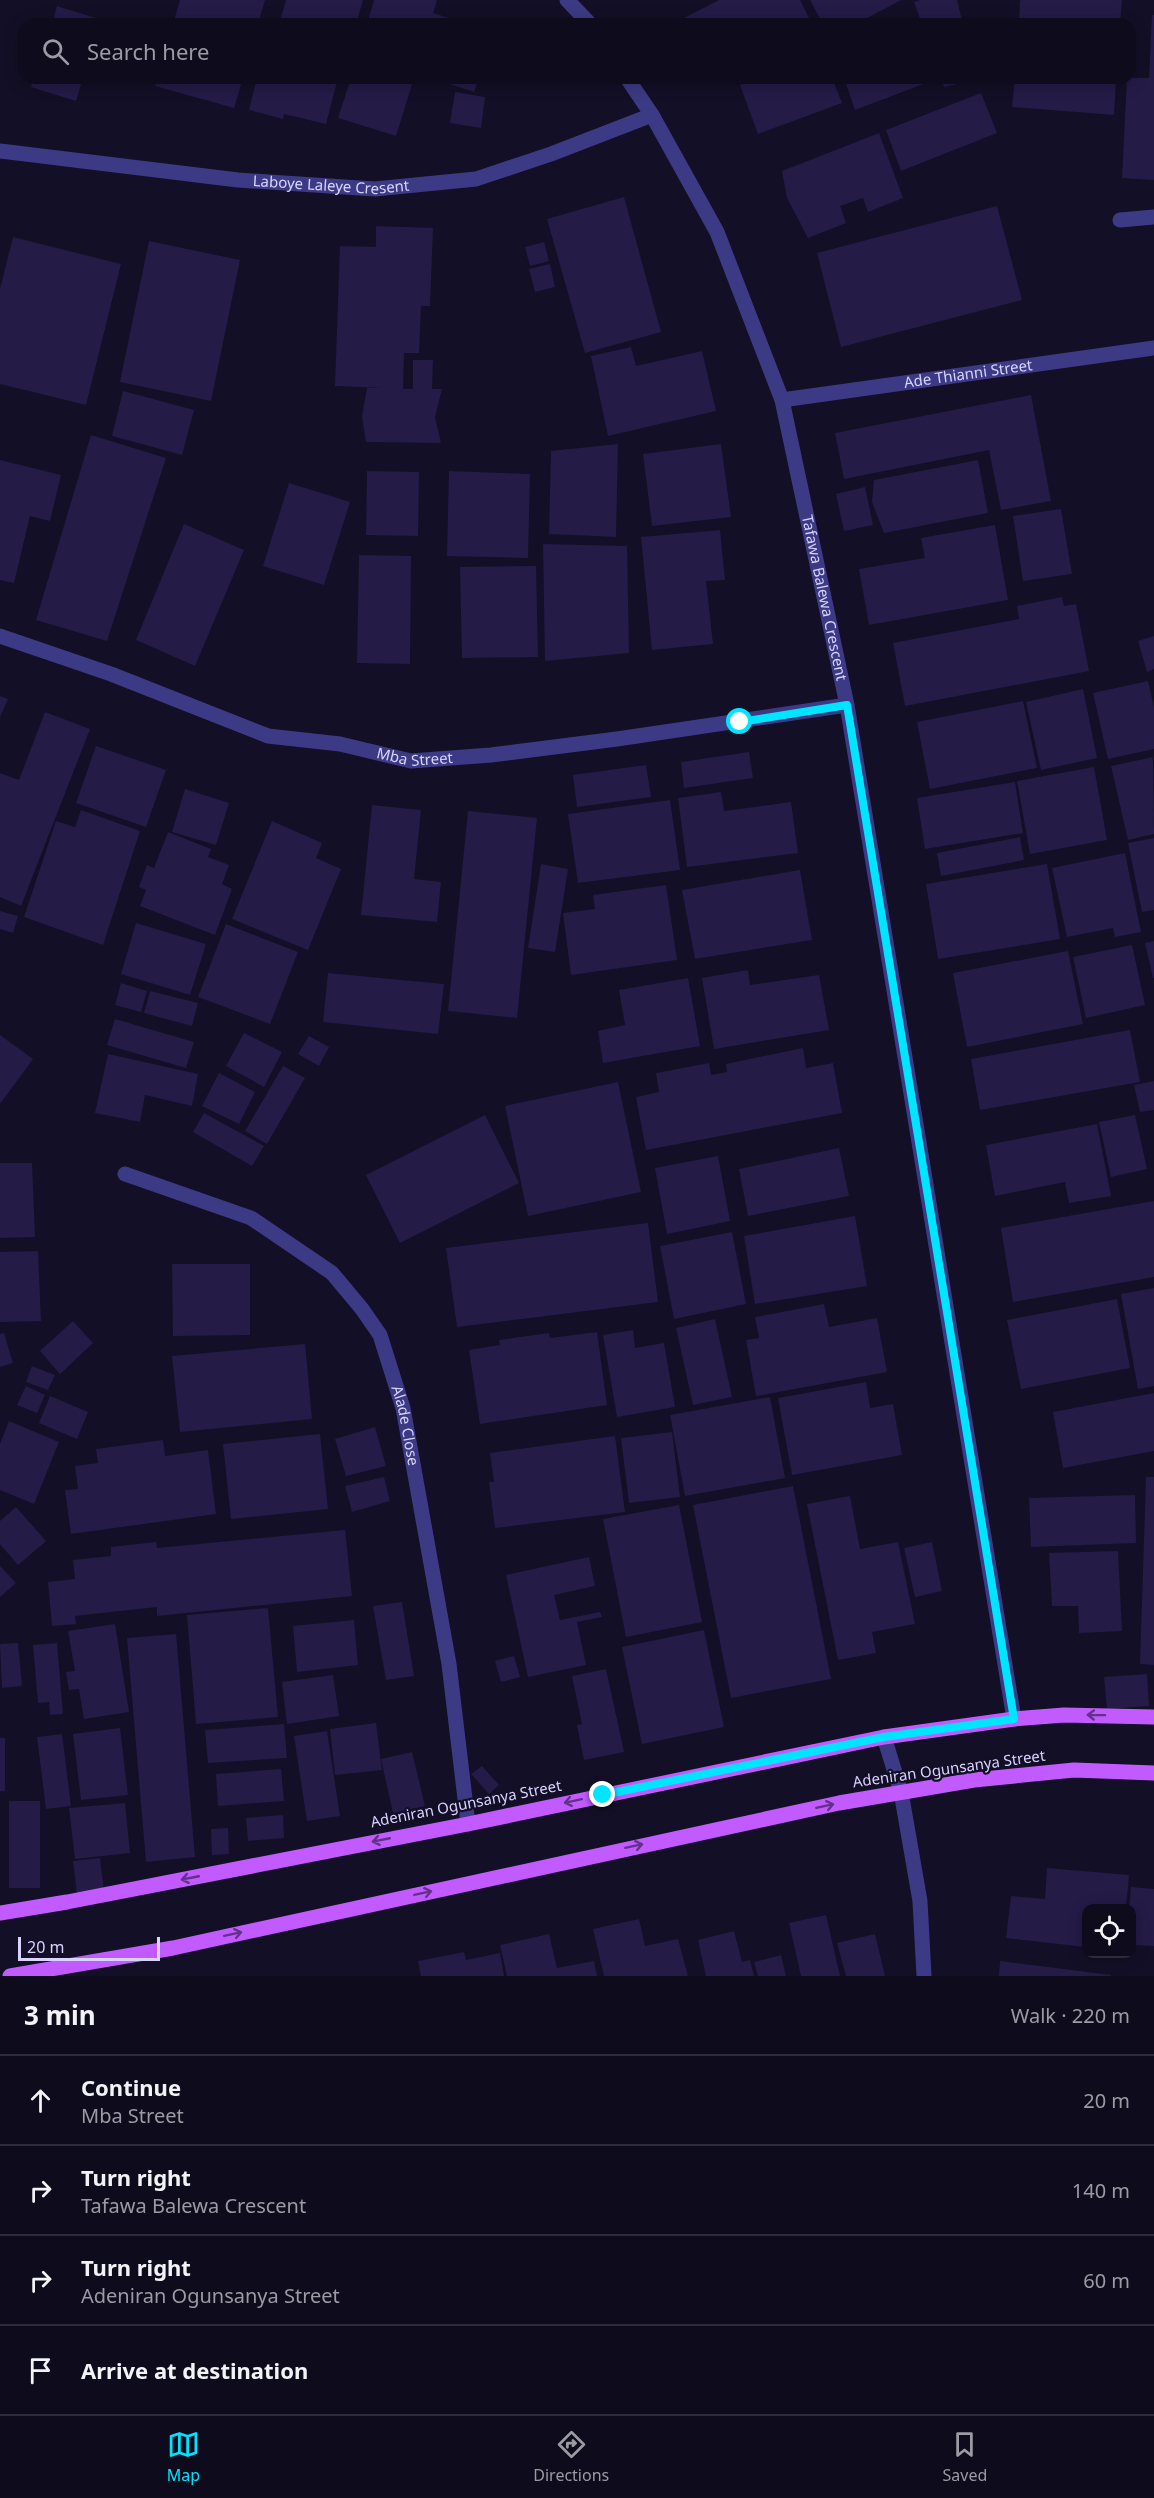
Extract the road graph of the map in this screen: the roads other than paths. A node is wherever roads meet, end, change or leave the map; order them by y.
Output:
1 (567, 0) edge
2 (584, 18) edge
3 (631, 84) edge
4 (652, 115) junction
5 (0, 151) edge
6 (1154, 218) edge
7 (1120, 220) dead end
8 (1154, 348) edge
9 (782, 400) junction
10 (0, 636) edge
11 (847, 705) junction
12 (125, 1174) dead end
13 (1154, 1717) edge
14 (1014, 1719) junction
15 (884, 1737) junction
16 (1154, 1773) edge
17 (901, 1792) junction
18 (468, 1824) junction
19 (0, 1913) edge
20 (10, 1976) edge
21 (924, 1976) edge

1 - 2 street
3 - 4 street, Tafawa Balewa Crescent
4 - 5 street, Laboye Laleye Cresent
4 - 9 street, Tafawa Balewa Crescent
6 - 7 street
8 - 9 street, Ade Thianni Street
9 - 11 street, Tafawa Balewa Crescent
10 - 11 street, Mba Street
11 - 14 street, Tafawa Balewa Crescent
12 - 18 street, Alade Close
13 -> 14 main road, Adeniran Ogunsanya Street
14 - 15 main road, Adeniran Ogunsanya Street
15 - 17 street
15 -> 18 main road, Adeniran Ogunsanya Street
16 - 17 main road, Adeniran Ogunsanya Street
20 -> 17 main road, Adeniran Ogunsanya Street
17 - 21 street
18 -> 19 main road, Adeniran Ogunsanya Street

